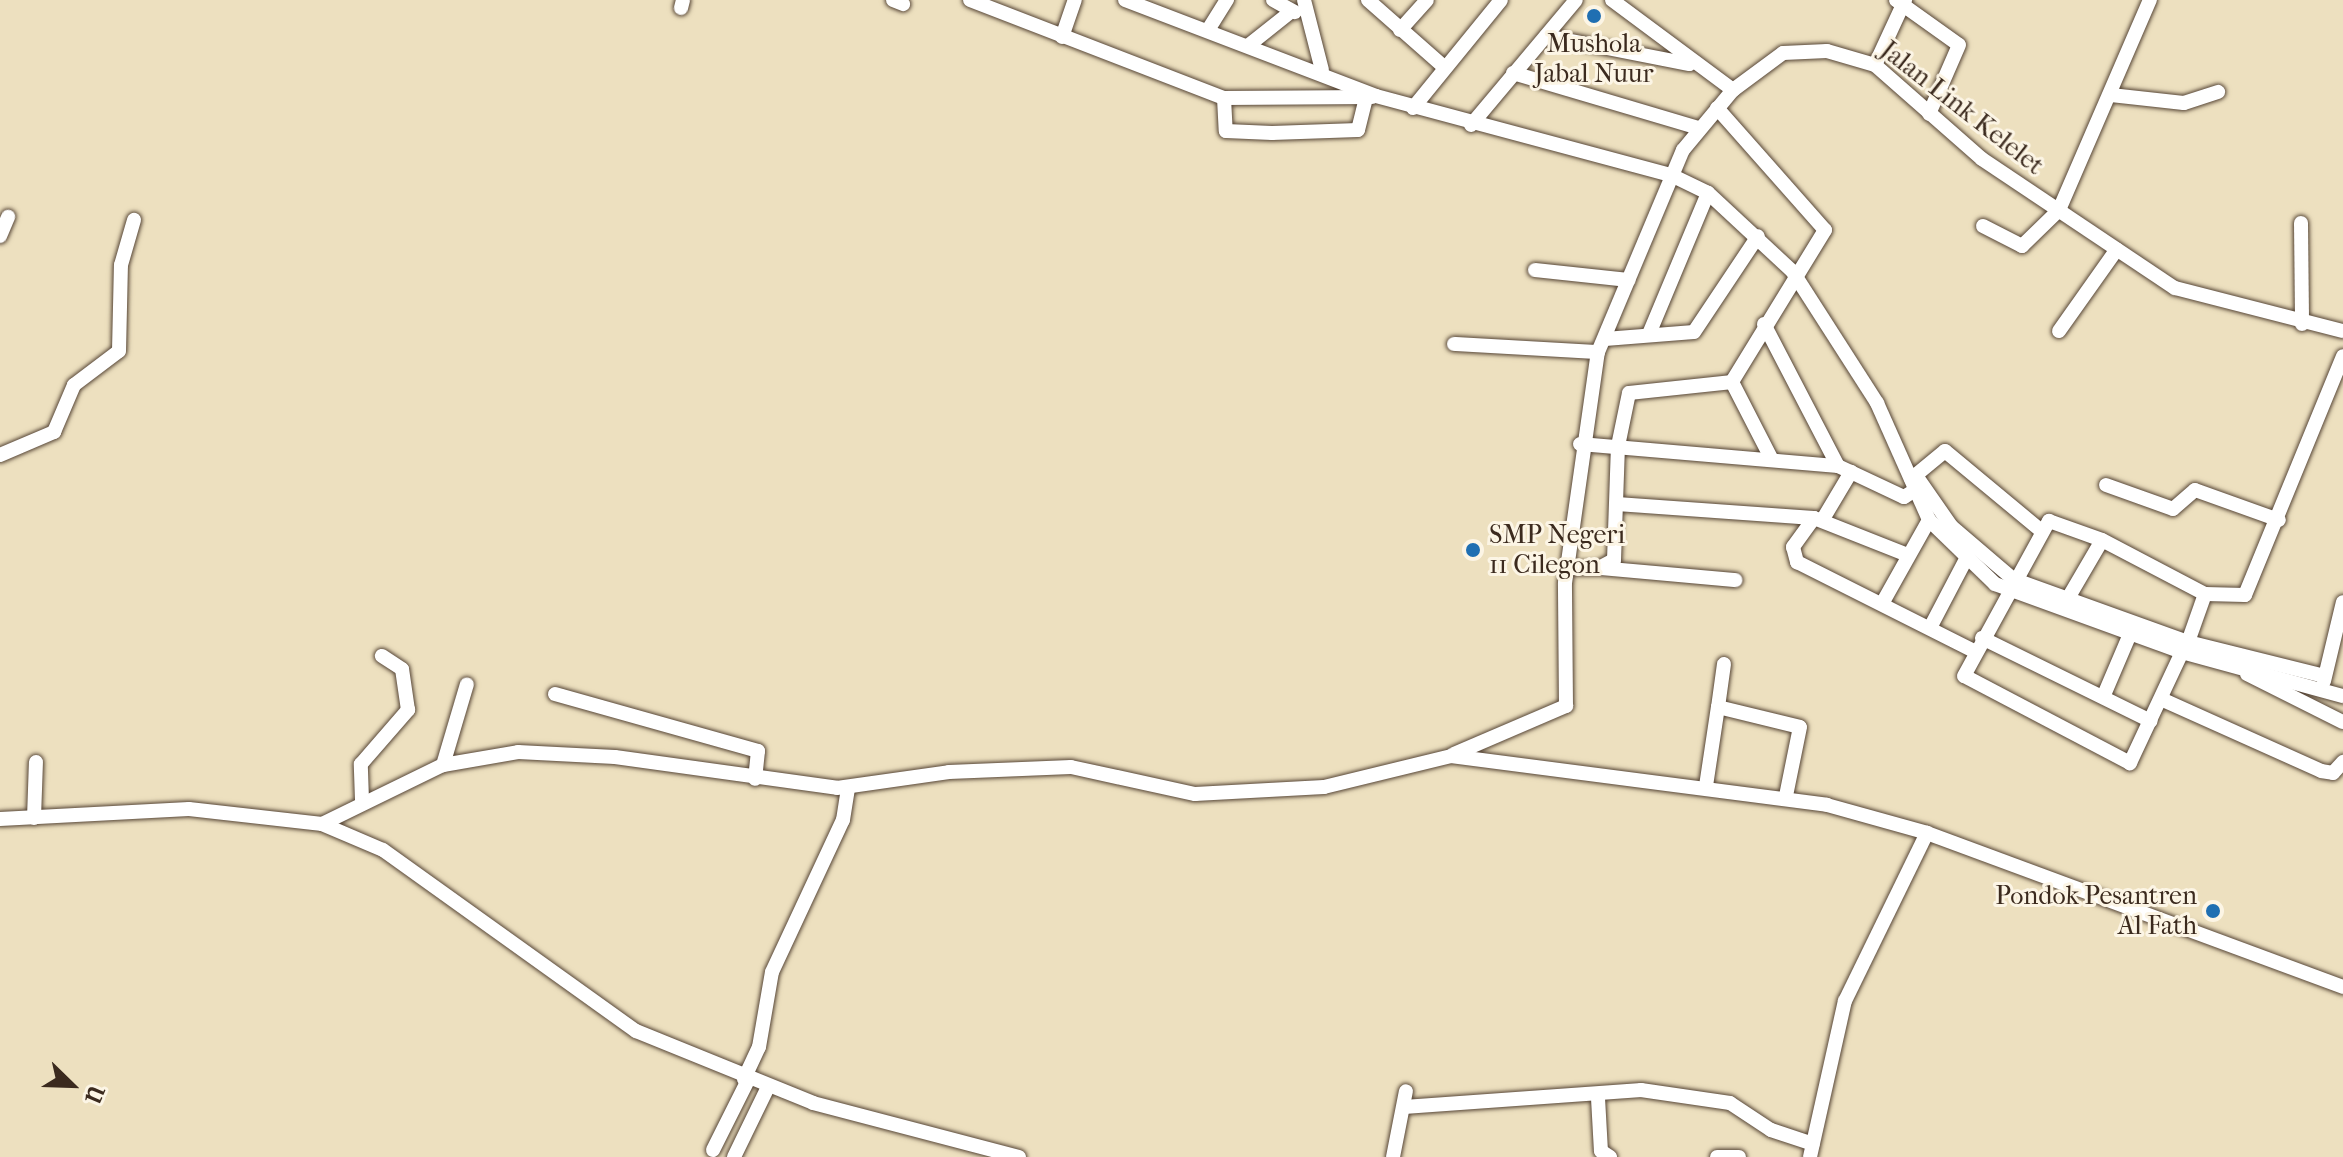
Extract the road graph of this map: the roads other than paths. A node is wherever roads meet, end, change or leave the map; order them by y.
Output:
1 (970, 0) edge
2 (1075, 0) edge
3 (1125, 0) edge
4 (1227, 0) edge
5 (1273, 0) edge
6 (1368, 0) edge
7 (1427, 0) edge
8 (1501, 0) edge
9 (1576, 0) edge
10 (1612, 0) edge
11 (2150, 0) edge
12 (1902, 1) edge
13 (1154, 4) edge
14 (1304, 4) edge
15 (1288, 14) junction
16 (1208, 30) junction
17 (1400, 30) junction
18 (1546, 36) junction
19 (1062, 37) junction
20 (1249, 45) junction
21 (1693, 65) junction
22 (1875, 65) junction
23 (1444, 67) junction
24 (1322, 70) junction
25 (1513, 73) junction
26 (1733, 90) junction
27 (2218, 92) dead end
28 (2111, 95) junction
29 (1371, 97) junction
30 (1224, 98) junction
31 (1413, 108) junction
32 (1717, 108) junction
33 (1929, 114) junction
34 (1471, 125) junction
35 (1699, 128) junction
36 (1671, 175) junction
37 (1708, 193) junction
38 (2059, 210) junction
39 (8, 217) dead end
40 (134, 220) dead end
41 (2301, 223) dead end
42 (1983, 226) dead end
43 (0, 236) edge
44 (1758, 236) junction
45 (2117, 249) junction
46 (1535, 270) dead end
47 (1793, 272) junction
48 (1628, 280) junction
49 (1764, 324) junction
50 (2302, 324) junction
51 (2059, 331) dead end
52 (2343, 331) edge
53 (1649, 334) junction
54 (1454, 344) dead end
55 (1601, 345) junction
56 (2343, 356) edge
57 (1732, 382) junction
58 (1580, 444) junction
59 (1618, 446) junction
60 (0, 455) edge
61 (1771, 458) junction
62 (1845, 469) junction
63 (1914, 481) junction
64 (2106, 485) dead end
65 (1617, 504) junction
66 (1818, 519) junction
67 (1929, 520) junction
68 (2279, 520) junction
69 (2040, 530) junction
70 (2102, 540) junction
71 (1905, 554) junction
72 (1966, 559) junction
73 (1567, 568) junction
74 (1599, 568) junction
75 (1735, 580) dead end
76 (2009, 585) junction
77 (2205, 594) junction
78 (2067, 600) junction
79 (1883, 602) junction
80 (2343, 602) edge
81 (2115, 622) junction
82 (1931, 626) junction
83 (2130, 634) junction
84 (1982, 638) junction
85 (2185, 647) junction
86 (1974, 651) junction
87 (382, 656) dead end
88 (1724, 664) dead end
89 (2244, 671) junction
90 (2324, 682) junction
91 (467, 684) dead end
92 (555, 694) dead end
93 (2104, 695) junction
94 (2343, 696) edge
95 (2161, 699) junction
96 (1718, 707) junction
97 (2151, 721) junction
98 (2343, 722) edge
99 (1451, 756) junction
100 (36, 762) dead end
101 (2343, 762) edge
102 (443, 765) junction
103 (755, 779) junction
104 (1706, 786) junction
105 (848, 787) junction
106 (1786, 796) junction
107 (362, 800) junction
108 (34, 818) junction
109 (0, 819) edge
110 (322, 824) junction
111 (1927, 833) junction
112 (2343, 987) edge
113 (746, 1079) junction
114 (768, 1087) junction
115 (1406, 1091) dead end
116 (1598, 1098) junction
117 (1404, 1107) junction
118 (713, 1150) dead end
119 (961, 1151) edge
120 (1811, 1151) edge
121 (734, 1157) edge
122 (1019, 1157) edge
123 (1393, 1157) edge
124 (1610, 1157) edge
125 (1717, 1157) edge
126 (1739, 1157) edge

1 - 19 street
2 - 19 street
3 - 13 street
4 - 16 street
5 - 15 street
6 - 17 street
7 - 17 street
8 - 23 street
9 - 18 street
10 - 21 street
11 - 28 street
12 - 22 street
12 - 33 street
13 - 16 street
14 - 15 street
14 - 24 street
15 - 20 street
16 - 20 street
17 - 23 street
18 - 21 street
18 - 25 street
19 - 30 street
20 - 24 street
21 - 26 street
22 - 26 street, Jalan Link Kelelet
22 - 33 street, Jalan Link Kelelet
23 - 31 street
24 - 29 street
25 - 34 street
25 - 35 street
26 - 32 street, Jalan Link Kelelet
27 - 28 street
28 - 38 street
29 - 30 street
29 - 30 street
29 - 31 street
31 - 34 street
32 - 35 street, Jalan Link Kelelet
32 - 47 street
33 - 38 street, Jalan Link Kelelet
34 - 36 street
35 - 36 street, Jalan Link Kelelet
36 - 37 street
36 - 48 street, Jalan Link Kelelet
37 - 44 street
37 - 53 street
38 - 42 street
38 - 45 street, Jalan Link Kelelet
39 - 43 street
40 - 60 street
41 - 50 street
44 - 47 street
44 - 53 street
45 - 50 street, Jalan Link Kelelet
45 - 51 street
46 - 48 street
47 - 49 street
47 - 63 street
48 - 55 street, Jalan Link Kelelet
49 - 57 street
49 - 62 street
50 - 52 street, Jalan Link Kelelet
53 - 55 street
54 - 55 street
55 - 58 street, Jalan Link Kelelet
56 - 68 street
57 - 59 street
57 - 61 street
58 - 59 street
58 - 73 street, Jalan Link Kelelet
59 - 61 street
59 - 65 street
61 - 62 street
62 - 63 street
62 - 66 street
63 - 67 street
63 - 69 street
63 - 76 street
64 - 68 street
65 - 66 street
65 - 74 street
66 - 71 street
66 - 79 street
67 - 71 street
67 - 72 street
68 - 77 street
69 - 70 street
69 - 76 street
70 - 77 street
70 - 78 street
71 - 79 street
72 - 76 street
72 - 82 street
73 - 74 street
73 - 99 street, Jalan Link Kelelet
74 - 75 street
76 - 78 street
76 - 81 street
76 - 84 street
77 - 85 street
78 - 81 street
79 - 82 street
80 - 90 street
81 - 83 street
81 - 85 street
82 - 86 street
83 - 85 street
83 - 93 street
84 - 86 street
84 - 93 street
85 - 89 street
85 - 90 street
85 - 95 street
86 - 97 street
87 - 107 street
88 - 96 street
89 - 90 street
89 - 98 street
90 - 94 street
91 - 102 street
92 - 103 street
93 - 97 street
95 - 97 street
95 - 101 street
96 - 104 street
96 - 106 street
99 - 104 street
99 - 105 street
100 - 108 street
102 - 103 street
102 - 107 street
103 - 105 street
104 - 106 street
105 - 113 street
106 - 111 street
107 - 110 street
108 - 109 street
108 - 110 street
110 - 113 street
111 - 112 street
111 - 120 street
113 - 114 street
113 - 118 street
114 - 119 street
114 - 121 street
115 - 117 street
116 - 117 street
116 - 120 street
116 - 124 street
117 - 123 street
119 - 122 street
125 - 126 street

